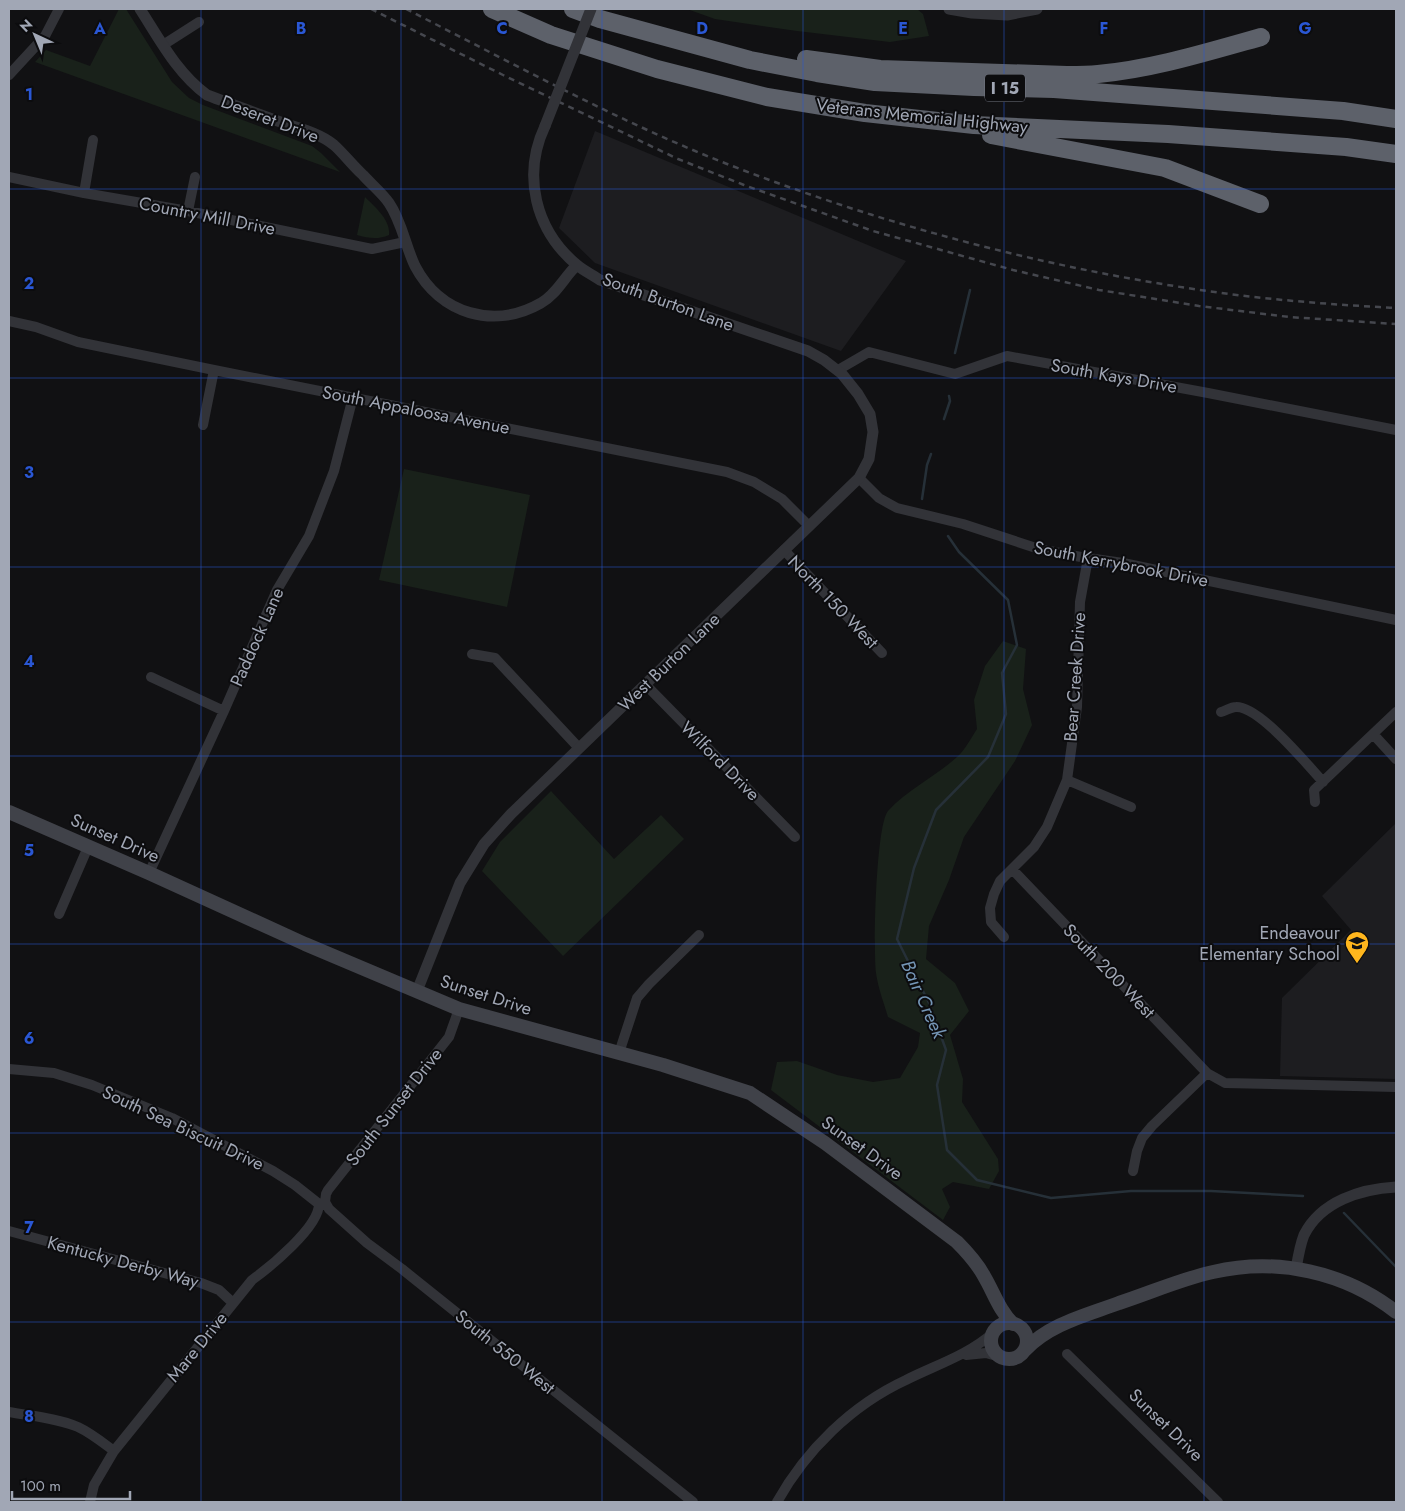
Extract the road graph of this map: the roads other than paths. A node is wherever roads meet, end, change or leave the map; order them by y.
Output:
1 (59, 9) edge
2 (140, 9) edge
3 (492, 9) edge
4 (573, 9) edge
5 (591, 9) edge
6 (949, 9) edge
7 (1037, 9) edge
8 (199, 22) dead end
9 (619, 24) junction
10 (1261, 37) dead end
11 (163, 45) junction
12 (9, 75) edge
13 (864, 113) junction
14 (1396, 119) edge
15 (93, 140) dead end
16 (1396, 154) edge
17 (9, 177) edge
18 (195, 177) dead end
19 (84, 193) junction
20 (1260, 204) dead end
21 (188, 211) junction
22 (405, 242) junction
23 (578, 265) junction
24 (9, 321) edge
25 (808, 351) joint
26 (214, 370) junction
27 (838, 370) junction
28 (353, 397) junction
29 (204, 425) dead end
30 (1396, 430) edge
31 (859, 478) junction
32 (809, 526) junction
33 (784, 550) junction
34 (1088, 558) junction
35 (1396, 620) edge
36 (882, 653) dead end
37 (472, 654) dead end
38 (151, 677) dead end
39 (645, 684) junction
40 (224, 712) junction
41 (1221, 712) dead end
42 (1396, 712) edge
43 (1373, 734) junction
44 (579, 748) junction
45 (1396, 759) edge
46 (1066, 780) junction
47 (1323, 782) junction
48 (1315, 802) dead end
49 (1131, 807) dead end
50 (9, 812) edge
51 (795, 837) dead end
52 (88, 847) junction
53 (1012, 869) junction
54 (149, 873) junction
55 (59, 914) dead end
56 (700, 935) dead end
57 (1004, 937) dead end
58 (417, 991) junction
59 (459, 1010) junction
60 (619, 1053) junction
61 (9, 1069) edge
62 (1207, 1073) junction
63 (1396, 1087) edge
64 (1134, 1171) dead end
65 (1396, 1187) edge
66 (322, 1203) junction
67 (9, 1231) edge
68 (1296, 1269) junction
69 (992, 1293) junction
70 (234, 1303) junction
71 (1396, 1312) edge
72 (1072, 1320) junction
73 (1016, 1324) junction
74 (995, 1331) junction
75 (1025, 1350) junction
76 (1067, 1354) dead end
77 (958, 1357) junction
78 (1000, 1357) junction
79 (9, 1412) edge
80 (114, 1451) junction
81 (90, 1502) edge
82 (694, 1502) edge
83 (777, 1502) edge
84 (1218, 1502) edge

1 - 12 street
2 - 11 street, Deseret Drive
3 - 13 highway, Veterans Memorial Highway / I 15
4 - 9 highway, Veterans Memorial Highway / I 15
5 - 23 street, South Burton Lane, bridge
6 - 7 street
8 - 11 street
9 - 10 highway
9 - 14 highway, Veterans Memorial Highway / I 15
11 - 22 street, Deseret Drive
13 - 16 highway, Veterans Memorial Highway / I 15
13 - 20 highway
15 - 19 street
17 - 19 street, Country Mill Drive
18 - 21 street
19 - 21 street, Country Mill Drive
21 - 22 street, Country Mill Drive
22 - 23 street, Deseret Drive
23 - 25 street, South Burton Lane
24 - 26 street, South Appaloosa Avenue
25 - 27 street, West Burton Lane
26 - 28 street, South Appaloosa Avenue
26 - 29 street
27 - 30 street, South Kays Drive
27 - 31 street, West Burton Lane
28 - 32 street, South Appaloosa Avenue
28 - 40 street, Paddock Lane
31 - 32 street, West Burton Lane
31 - 34 street, South Kerrybrook Drive
32 - 33 street, West Burton Lane
33 - 36 street, North 150 West
33 - 39 street, West Burton Lane
34 - 35 street, South Kerrybrook Drive
34 - 46 street, Bear Creek Drive
37 - 44 street
38 - 40 street
39 - 44 street, West Burton Lane
39 - 51 street, Wilford Drive
40 - 54 street, Paddock Lane
41 - 47 street
42 - 43 street
43 - 45 street
43 - 47 street
44 - 58 street, West Burton Lane
46 - 49 street
46 - 53 street, Bear Creek Drive
47 - 48 street
50 - 52 main road, Sunset Drive
52 - 54 main road, Sunset Drive
52 - 55 street
53 - 57 street, Bear Creek Drive
53 - 62 street, South 200 West
54 - 58 main road, Sunset Drive
56 - 60 street
58 - 59 main road, Sunset Drive
59 - 60 main road, Sunset Drive
59 - 66 street, South Sunset Drive
60 - 69 main road, Sunset Drive
61 - 66 street, South Sea Biscuit Drive
62 - 63 street
62 - 64 street
65 - 68 street
66 - 70 street, Mare Drive
66 - 82 street, South 550 West
67 - 70 street, Kentucky Derby Way
68 - 71 main road
68 - 72 main road
69 - 73 main road, Sunset Drive
69 - 74 main road
70 - 80 street, Mare Drive
72 - 73 main road
72 - 75 main road
73 - 74 main road
73 - 75 main road
74 - 77 street
74 - 78 main road
75 - 78 main road
76 - 84 street, Sunset Drive
77 - 78 street
77 - 83 street
79 - 80 street
80 - 81 street, Mare Drive

